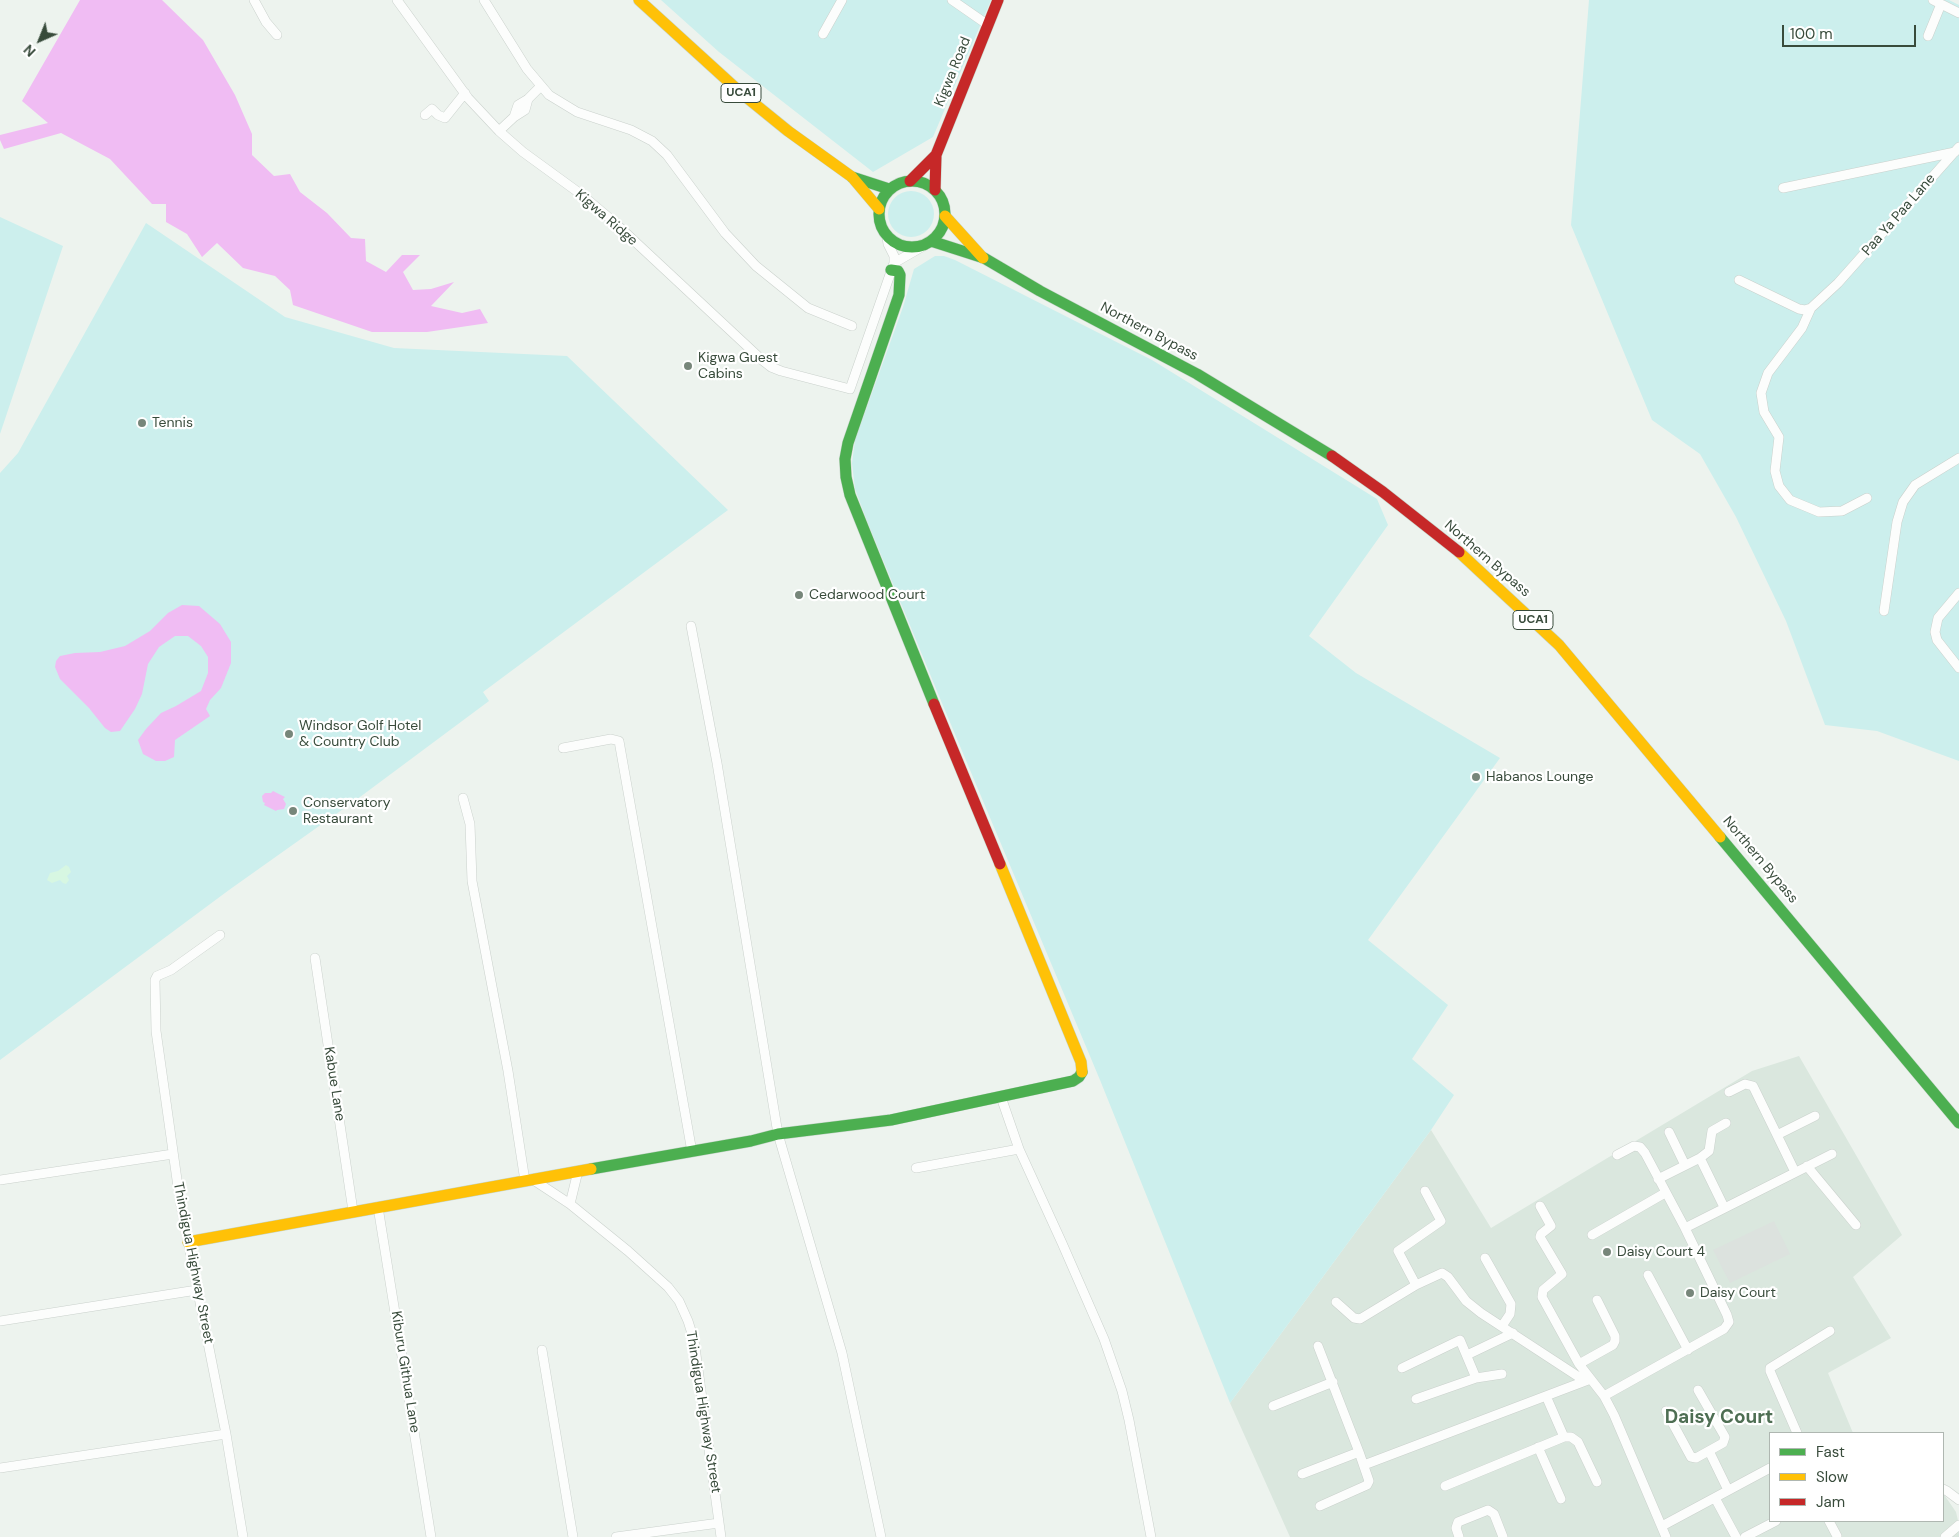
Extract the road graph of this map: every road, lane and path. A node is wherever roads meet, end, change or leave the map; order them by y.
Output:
1 (254, 0) edge
2 (397, 0) edge
3 (484, 0) edge
4 (639, 0) edge
5 (842, 0) edge
6 (952, 0) edge
7 (998, 0) edge
8 (1937, 2) edge
9 (1959, 13) edge
10 (988, 25) junction
11 (823, 34) dead end
12 (277, 35) dead end
13 (1928, 36) dead end
14 (540, 87) junction
15 (465, 93) junction
16 (426, 115) dead end
17 (499, 131) junction
18 (1957, 149) edge
19 (936, 155) junction
20 (852, 177) junction
21 (910, 181) junction
22 (1783, 188) dead end
23 (890, 189) junction
24 (935, 190) junction
25 (878, 209) junction
26 (945, 216) junction
27 (887, 237) junction
28 (929, 242) junction
29 (984, 258) junction
30 (893, 267) junction
31 (1739, 280) dead end
32 (1811, 308) junction
33 (852, 326) dead end
34 (1959, 458) edge
35 (1867, 498) dead end
36 (1959, 594) edge
37 (1884, 611) dead end
38 (691, 626) dead end
39 (1959, 668) edge
40 (563, 748) dead end
41 (463, 798) dead end
42 (220, 936) dead end
43 (315, 958) dead end
44 (1729, 1092) dead end
45 (1001, 1097) junction
46 (1815, 1116) dead end
47 (1726, 1123) dead end
48 (1959, 1123) edge
49 (1669, 1132) dead end
50 (778, 1134) junction
51 (1777, 1135) junction
52 (1019, 1149) junction
53 (692, 1152) junction
54 (173, 1154) junction
55 (1832, 1154) dead end
56 (1616, 1155) dead end
57 (1700, 1158) junction
58 (1685, 1165) junction
59 (1807, 1166) junction
60 (916, 1168) dead end
61 (578, 1171) junction
62 (1795, 1172) junction
63 (1658, 1179) junction
64 (0, 1180) edge
65 (528, 1180) junction
66 (1425, 1191) dead end
67 (1665, 1193) junction
68 (570, 1204) junction
69 (1540, 1206) dead end
70 (378, 1207) junction
71 (1724, 1207) junction
72 (353, 1211) junction
73 (1856, 1226) dead end
74 (1685, 1228) junction
75 (1592, 1235) dead end
76 (188, 1242) junction
77 (1485, 1258) dead end
78 (1648, 1275) dead end
79 (1416, 1285) junction
80 (198, 1290) junction
81 (1597, 1300) dead end
82 (1336, 1302) dead end
83 (0, 1321) edge
84 (1502, 1326) junction
85 (1830, 1331) dead end
86 (1513, 1333) junction
87 (1318, 1346) dead end
88 (542, 1350) dead end
89 (1688, 1350) junction
90 (1467, 1355) junction
91 (1579, 1364) junction
92 (1402, 1368) dead end
93 (1502, 1374) dead end
94 (1476, 1378) junction
95 (1588, 1380) junction
96 (1333, 1382) junction
97 (1698, 1390) dead end
98 (1546, 1396) junction
99 (1604, 1396) junction
100 (1416, 1399) dead end
101 (1273, 1406) dead end
102 (1666, 1412) dead end
103 (1797, 1432) edge
104 (226, 1434) junction
105 (1564, 1437) junction
106 (1538, 1448) junction
107 (1709, 1451) junction
108 (1360, 1452) junction
109 (1364, 1465) junction
110 (0, 1468) edge
111 (1769, 1469) edge
112 (1302, 1474) dead end
113 (1597, 1482) dead end
114 (1445, 1486) dead end
115 (1728, 1490) junction
116 (1944, 1490) edge
117 (1715, 1498) junction
118 (1561, 1499) dead end
119 (1959, 1500) edge
120 (1320, 1506) dead end
121 (1774, 1522) edge
122 (1830, 1522) edge
123 (719, 1523) junction
124 (1662, 1526) junction
125 (1959, 1526) edge
126 (1751, 1535) edge
127 (1838, 1536) edge
128 (242, 1537) edge
129 (431, 1537) edge
130 (573, 1537) edge
131 (616, 1537) edge
132 (722, 1537) edge
133 (881, 1537) edge
134 (1150, 1537) edge
135 (1459, 1537) edge
136 (1503, 1537) edge
137 (1666, 1537) edge
138 (1736, 1537) edge
139 (1945, 1537) edge

1 - 12 street
2 - 15 street, Kigwa Ridge
3 - 14 street
4 - 20 main road, UCA1
5 - 11 street
6 - 10 street
7 - 10 main road, Kigwa Road
8 - 9 street
8 - 13 street
10 - 19 main road, Kigwa Road
14 - 17 street
14 - 33 street
15 - 16 street
15 - 17 street, Kigwa Ridge
17 - 30 street, Kigwa Ridge
18 - 22 street
18 - 32 street, Paa Ya Paa Lane
19 - 21 main road
19 - 24 main road
20 - 23 main road, UCA1
20 - 25 main road, UCA1
21 - 23 main road
21 - 24 main road
23 - 25 main road
24 - 26 main road
25 - 27 main road
26 - 28 main road
26 - 29 main road, UCA1
27 - 28 main road
27 - 30 street
28 - 29 main road, UCA1
28 - 30 street
29 - 48 main road, Northern Bypass / UCA1
30 - 45 main road
31 - 32 street
32 - 35 street
34 - 37 street
36 - 39 street
38 - 50 street
40 - 53 street
41 - 65 street
42 - 54 street, Thindigua Highway Street
43 - 72 street, Kabue Lane
44 - 51 street
45 - 50 main road
45 - 52 street
46 - 51 street
47 - 57 street
49 - 58 street
50 - 53 main road
50 - 133 street
51 - 62 street
52 - 60 street
52 - 134 street
53 - 61 main road
54 - 64 street
54 - 76 street, Thindigua Highway Street
55 - 59 street
56 - 63 street
57 - 58 street
57 - 71 street
58 - 63 street
59 - 62 street
59 - 73 street
61 - 65 main road
61 - 68 street
62 - 71 street
63 - 67 street
65 - 68 street, Thindigua Highway Street
65 - 70 main road
66 - 79 street
67 - 74 street
67 - 75 street
68 - 123 street, Thindigua Highway Street
69 - 91 street
70 - 72 main road
70 - 129 street, Kiburu Githua Lane
71 - 74 street
72 - 76 main road
74 - 89 street
76 - 80 street, Thindigua Highway Street
77 - 84 street
78 - 89 street
79 - 82 street
79 - 84 street
80 - 83 street
80 - 104 street, Thindigua Highway Street
81 - 91 street
84 - 86 street
85 - 103 street
86 - 90 street
86 - 95 street
87 - 96 street
88 - 130 street
89 - 99 street
90 - 92 street
90 - 94 street
91 - 95 street
93 - 94 street
94 - 100 street
95 - 98 street
95 - 99 street
96 - 101 street
96 - 108 street
97 - 107 street
98 - 105 street
98 - 109 street
99 - 124 street
102 - 107 street
104 - 110 street
104 - 128 street, Thindigua Highway Street
105 - 106 street
105 - 113 street
106 - 114 street
106 - 118 street
107 - 115 street
108 - 109 street
108 - 112 street
109 - 120 street
111 - 115 street
115 - 117 street
116 - 119 street
117 - 124 street
117 - 138 street
121 - 126 street
122 - 127 street
123 - 131 street
123 - 132 street, Thindigua Highway Street
124 - 137 street
125 - 139 street
135 - 136 street

